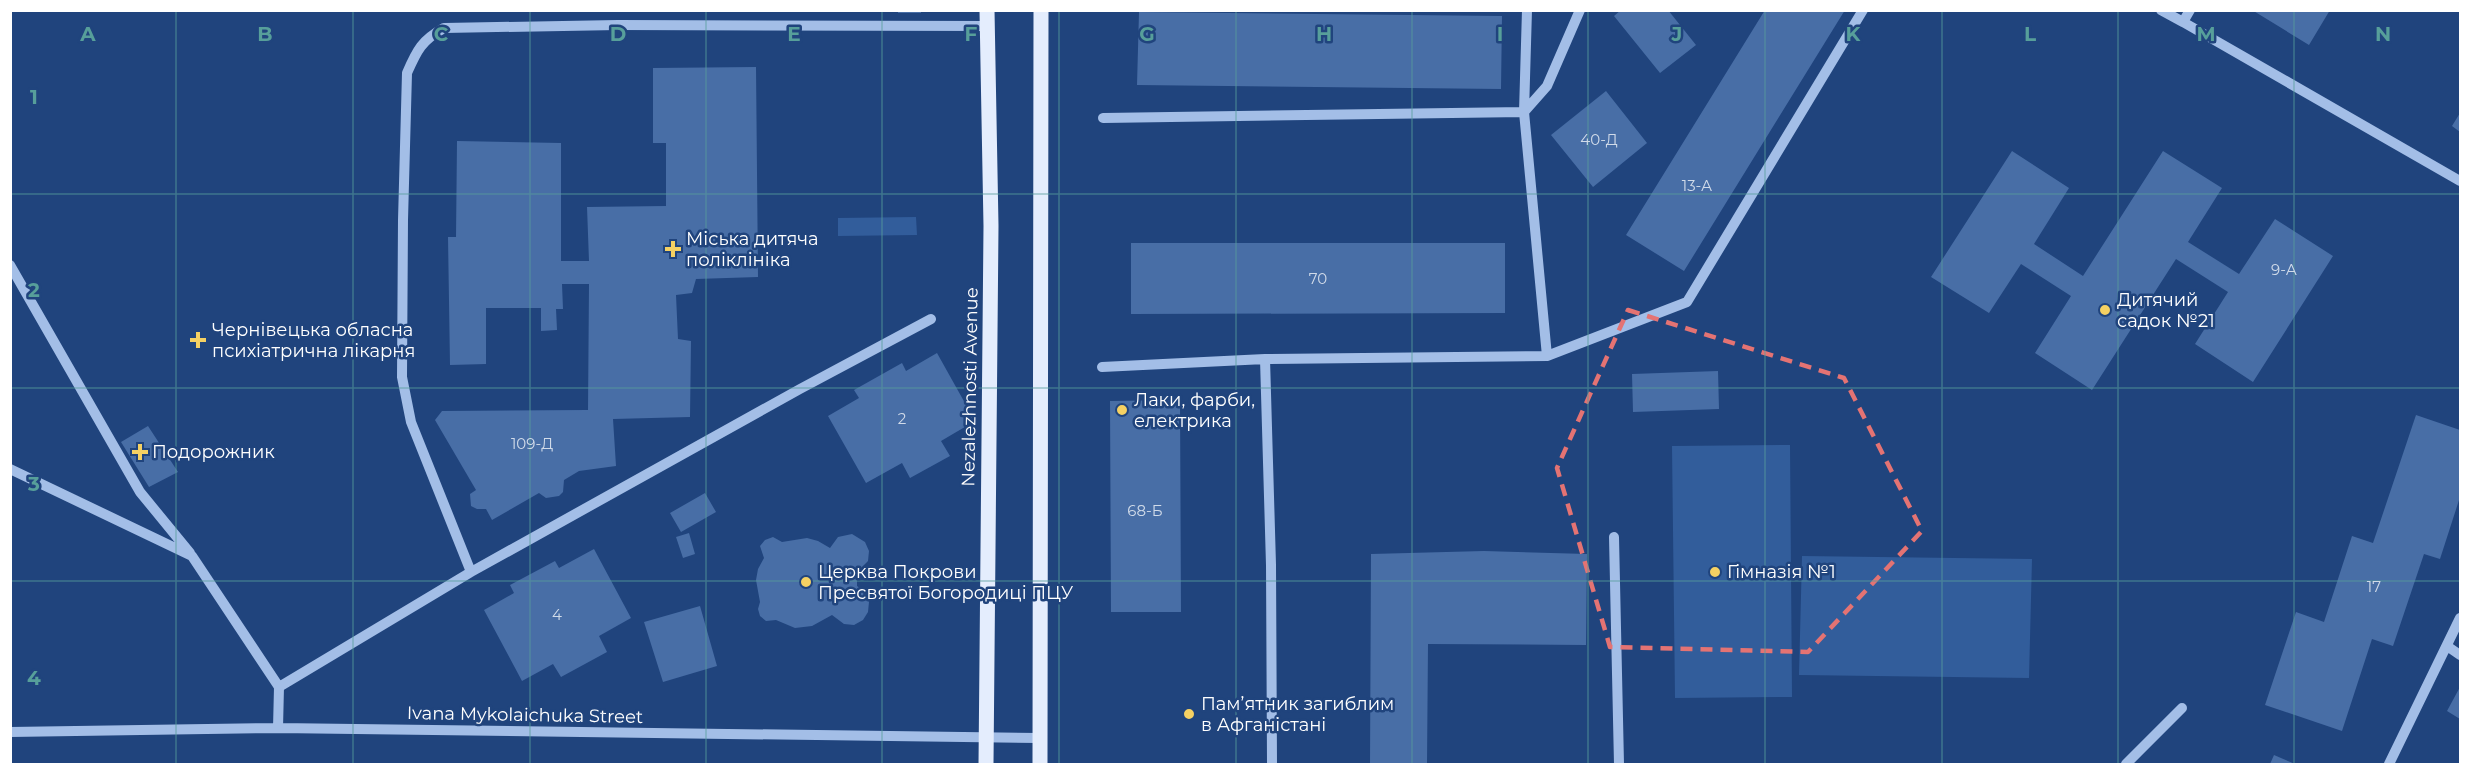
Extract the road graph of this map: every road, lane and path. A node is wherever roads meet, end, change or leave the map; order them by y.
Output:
1 (1041, 10) edge
2 (1527, 10) edge
3 (1580, 10) edge
4 (1863, 10) edge
5 (2161, 10) edge
6 (2190, 10) edge
7 (987, 18) edge
8 (2183, 22) junction
9 (1524, 112) junction
10 (1103, 118) dead end
11 (2460, 181) edge
12 (10, 265) edge
13 (931, 319) dead end
14 (1547, 356) junction
15 (1265, 359) junction
16 (1102, 367) dead end
17 (10, 469) edge
18 (1614, 537) dead end
19 (192, 555) junction
20 (471, 572) junction
21 (2460, 618) edge
22 (2447, 646) junction
23 (2460, 656) edge
24 (279, 687) junction
25 (2182, 708) dead end
26 (278, 728) junction
27 (10, 732) edge
28 (986, 738) junction
29 (1039, 738) junction
30 (986, 765) edge
31 (1040, 765) edge
32 (1272, 765) edge
33 (1619, 765) edge
34 (2126, 765) edge
35 (2389, 765) edge

1 - 29 main road
2 - 9 street
3 - 9 street
4 - 14 street
5 - 8 street
6 - 8 street
7 - 20 street
7 - 28 main road, Nezalezhnosti Avenue
8 - 11 street
9 - 10 street
9 - 14 street
12 - 19 street
13 - 20 street
14 - 15 street
15 - 16 street
15 - 32 street
17 - 19 street
18 - 33 street
19 - 24 street
20 - 24 street
21 - 22 street
22 - 23 street
22 - 35 street
24 - 26 street
25 - 34 street
26 - 27 street, Ivana Mykolaichuka Street
26 - 28 street, Ivana Mykolaichuka Street
28 - 29 street, Ivana Mykolaichuka Street
28 - 30 main road, Nezalezhnosti Avenue
29 - 31 main road

